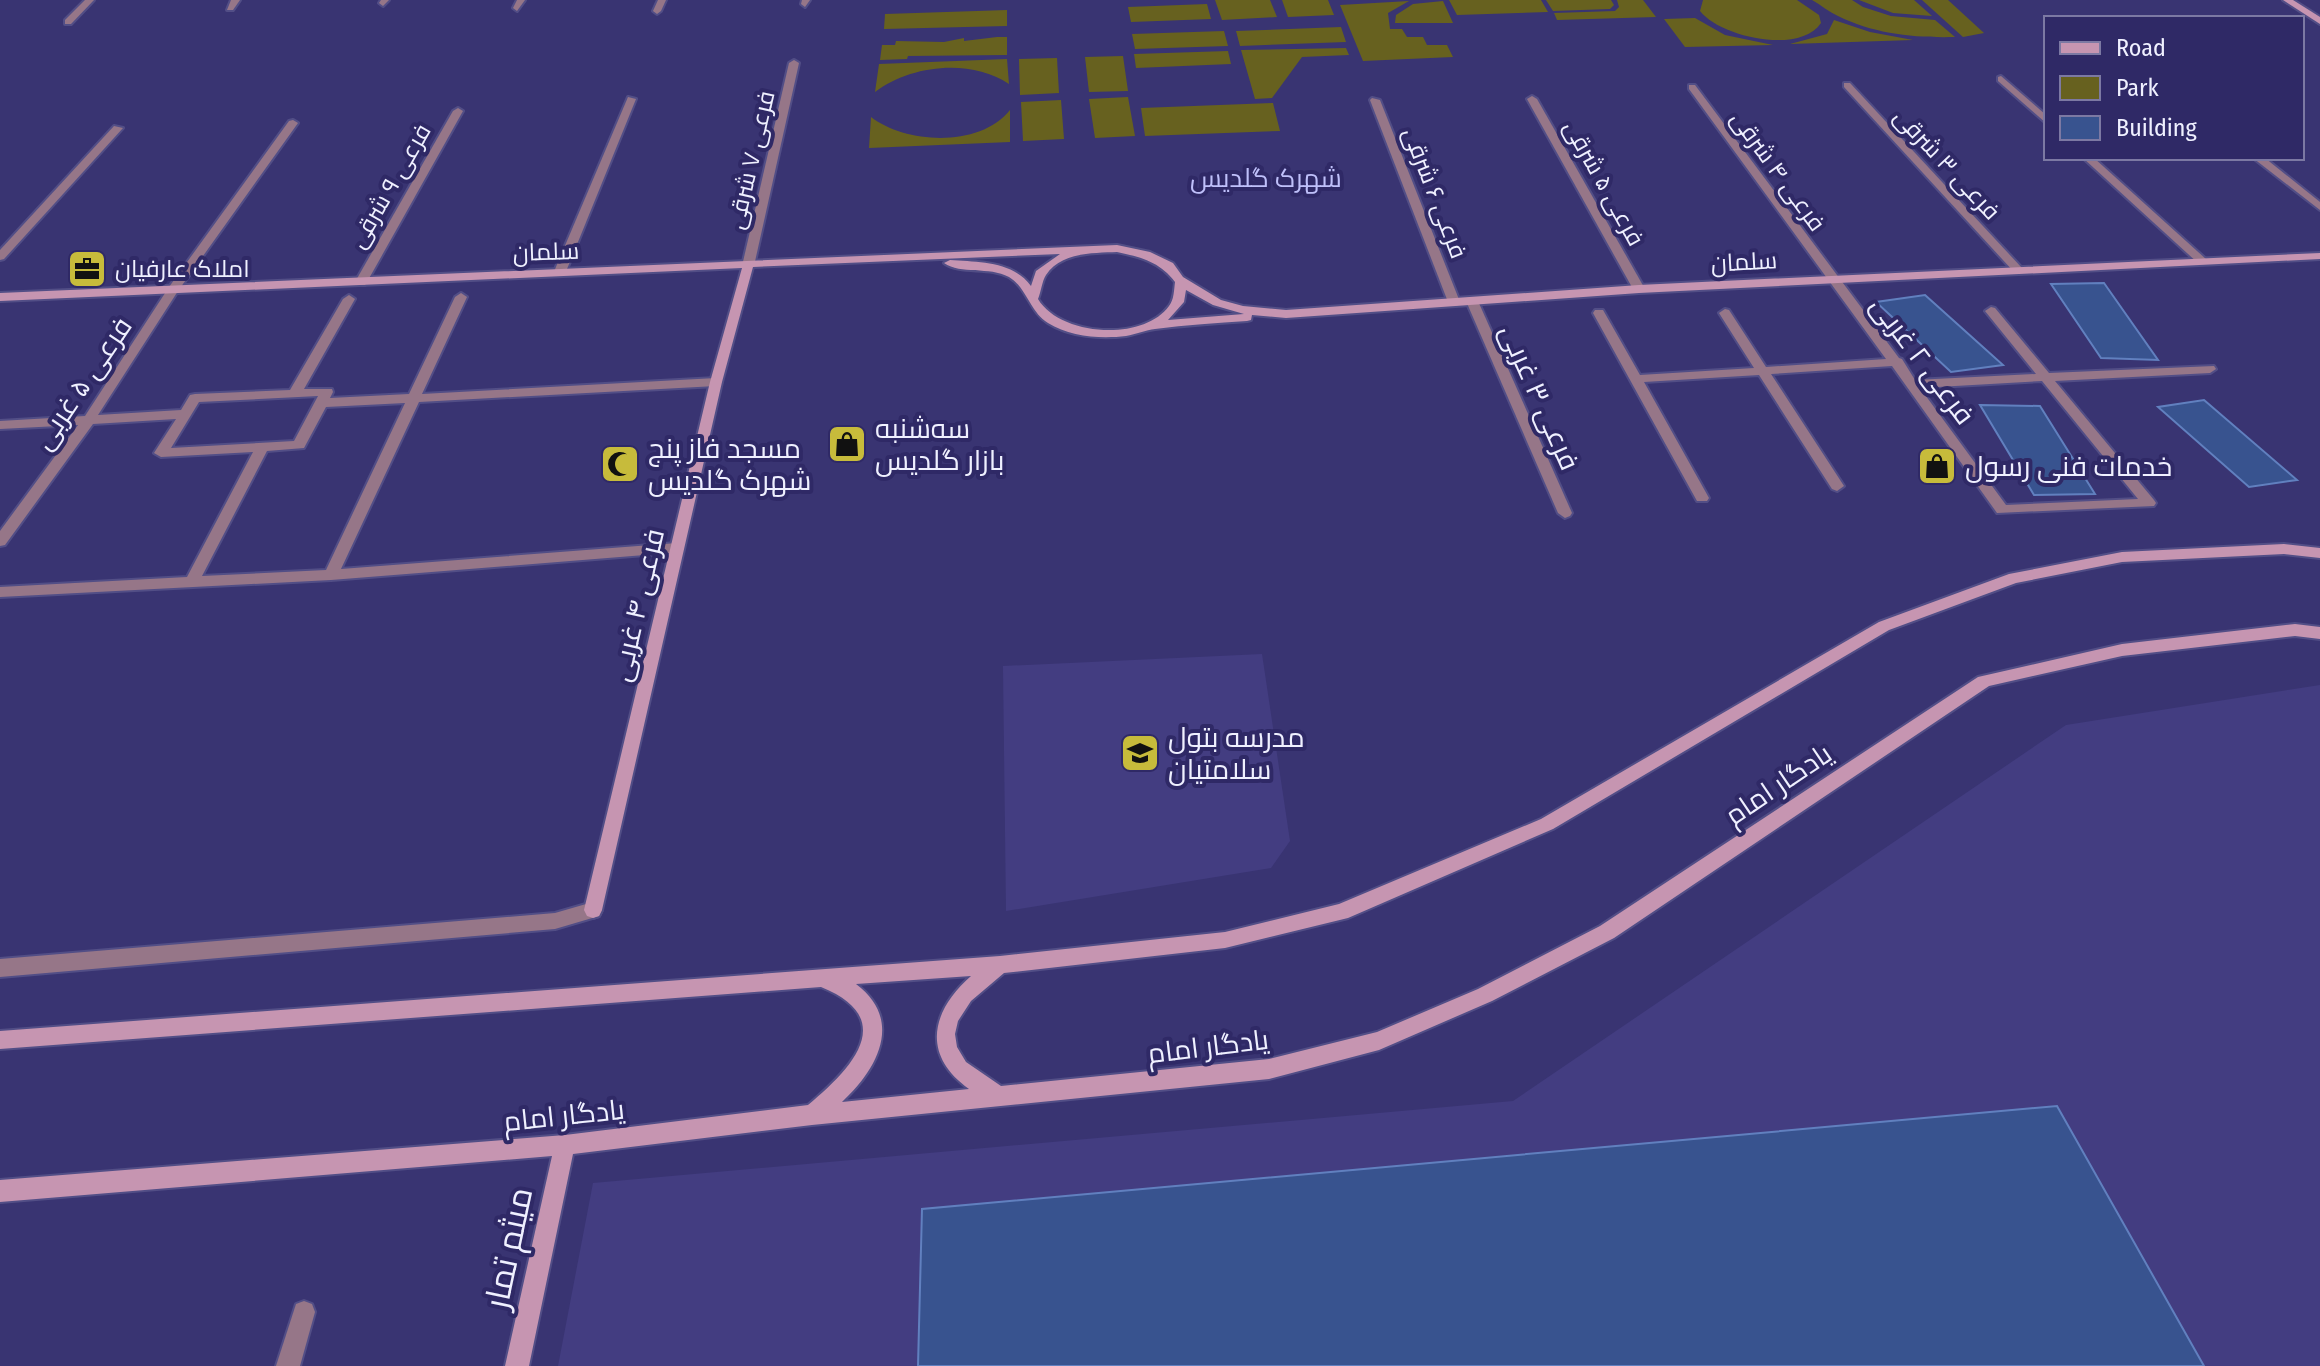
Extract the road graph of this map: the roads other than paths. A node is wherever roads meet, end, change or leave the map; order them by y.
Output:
1 (90, 0) edge
2 (662, 0) edge
3 (2287, 0) edge
4 (657, 11) dead end
5 (2320, 21) edge
6 (68, 22) dead end
7 (794, 63) dead end
8 (2001, 79) dead end
9 (1847, 85) dead end
10 (1692, 87) dead end
11 (631, 99) dead end
12 (1532, 99) dead end
13 (1375, 100) dead end
14 (458, 111) dead end
15 (2044, 118) edge
16 (293, 123) dead end
17 (118, 128) dead end
18 (2090, 160) edge
19 (2261, 160) edge
20 (2320, 207) edge
21 (1093, 249) junction
22 (2320, 256) edge
23 (0, 257) edge
24 (916, 259) junction
25 (2203, 262) junction
26 (748, 266) junction
27 (2018, 270) junction
28 (559, 274) junction
29 (1180, 280) junction
30 (1832, 280) junction
31 (361, 282) junction
32 (1639, 289) junction
33 (173, 290) junction
34 (0, 297) edge
35 (461, 297) dead end
36 (1033, 298) junction
37 (349, 299) dead end
38 (1472, 301) junction
39 (1454, 302) junction
40 (1991, 311) dead end
41 (1599, 313) dead end
42 (1725, 313) dead end
43 (1286, 314) junction
44 (1149, 325) junction
45 (1898, 362) junction
46 (2210, 369) dead end
47 (1760, 370) junction
48 (2044, 377) junction
49 (1637, 379) junction
50 (716, 382) junction
51 (1913, 384) junction
52 (295, 393) junction
53 (411, 398) junction
54 (320, 403) junction
55 (186, 414) junction
56 (88, 421) junction
57 (0, 425) edge
58 (262, 447) junction
59 (1837, 486) dead end
60 (1702, 498) dead end
61 (1565, 513) dead end
62 (0, 541) edge
63 (677, 548) junction
64 (2320, 553) edge
65 (331, 575) junction
66 (192, 582) junction
67 (0, 592) edge
68 (2320, 633) edge
69 (1000, 965) junction
70 (0, 968) edge
71 (820, 978) junction
72 (0, 1040) edge
73 (1000, 1097) junction
74 (812, 1115) junction
75 (565, 1145) junction
76 (0, 1191) edge
77 (304, 1312) dead end
78 (288, 1366) edge
79 (517, 1366) edge

1 - 6 street
2 - 4 street
3 - 5 street
7 - 26 street, فرعی ۷ شرقی
8 - 15 street
9 - 27 street, فرعی ۳ شرقی
10 - 30 street, فرعی ۴ شرقی
11 - 28 street
12 - 32 street, فرعی ۵ شرقی
13 - 39 street, فرعی ۶ شرقی
14 - 31 street, فرعی ۹ شرقی
16 - 33 street, فرعی ۵ غربی
17 - 23 street
18 - 25 street
19 - 20 street
21 - 24 street, سلمان
21 - 29 street
21 - 36 street
22 - 25 street, سلمان
24 - 26 street, سلمان
24 - 36 street
25 - 27 street, سلمان
26 - 28 street, سلمان
26 - 50 street, فرعی ۴ غربی
27 - 30 street, سلمان
28 - 31 street, سلمان
29 - 43 street, سلمان
29 - 44 street
30 - 32 street, سلمان
30 - 45 street, فرعی ۲ غربی
31 - 33 street, سلمان
32 - 38 street, سلمان
33 - 34 street, سلمان
33 - 56 street, فرعی ۵ غربی
35 - 53 street
36 - 44 street
37 - 52 street
38 - 39 street, سلمان
38 - 61 street, فرعی ۳ غربی
39 - 43 street, سلمان
40 - 48 street
41 - 49 street
42 - 47 street
43 - 44 street
45 - 47 street
45 - 51 street, فرعی ۲ غربی
46 - 48 street
47 - 49 street
47 - 59 street
48 - 51 street
48 - 51 street, فرعی ۲ غربی
49 - 60 street
50 - 53 street
50 - 63 street, فرعی ۴ غربی
52 - 54 street
52 - 55 street
53 - 54 street
53 - 65 street
54 - 58 street
55 - 56 street
55 - 58 street
56 - 57 street
56 - 62 street, فرعی ۵ غربی
58 - 66 street
63 - 65 street
63 - 70 street, فرعی ۴ غربی
64 - 69 street
65 - 66 street
66 - 67 street
68 - 73 street, یادگار امام
69 - 71 street
69 - 73 street
71 - 72 street
71 - 74 street
73 - 74 street, یادگار امام
74 - 75 street, یادگار امام
75 - 76 street, یادگار امام
75 - 79 street, میثم تمار
77 - 78 street

